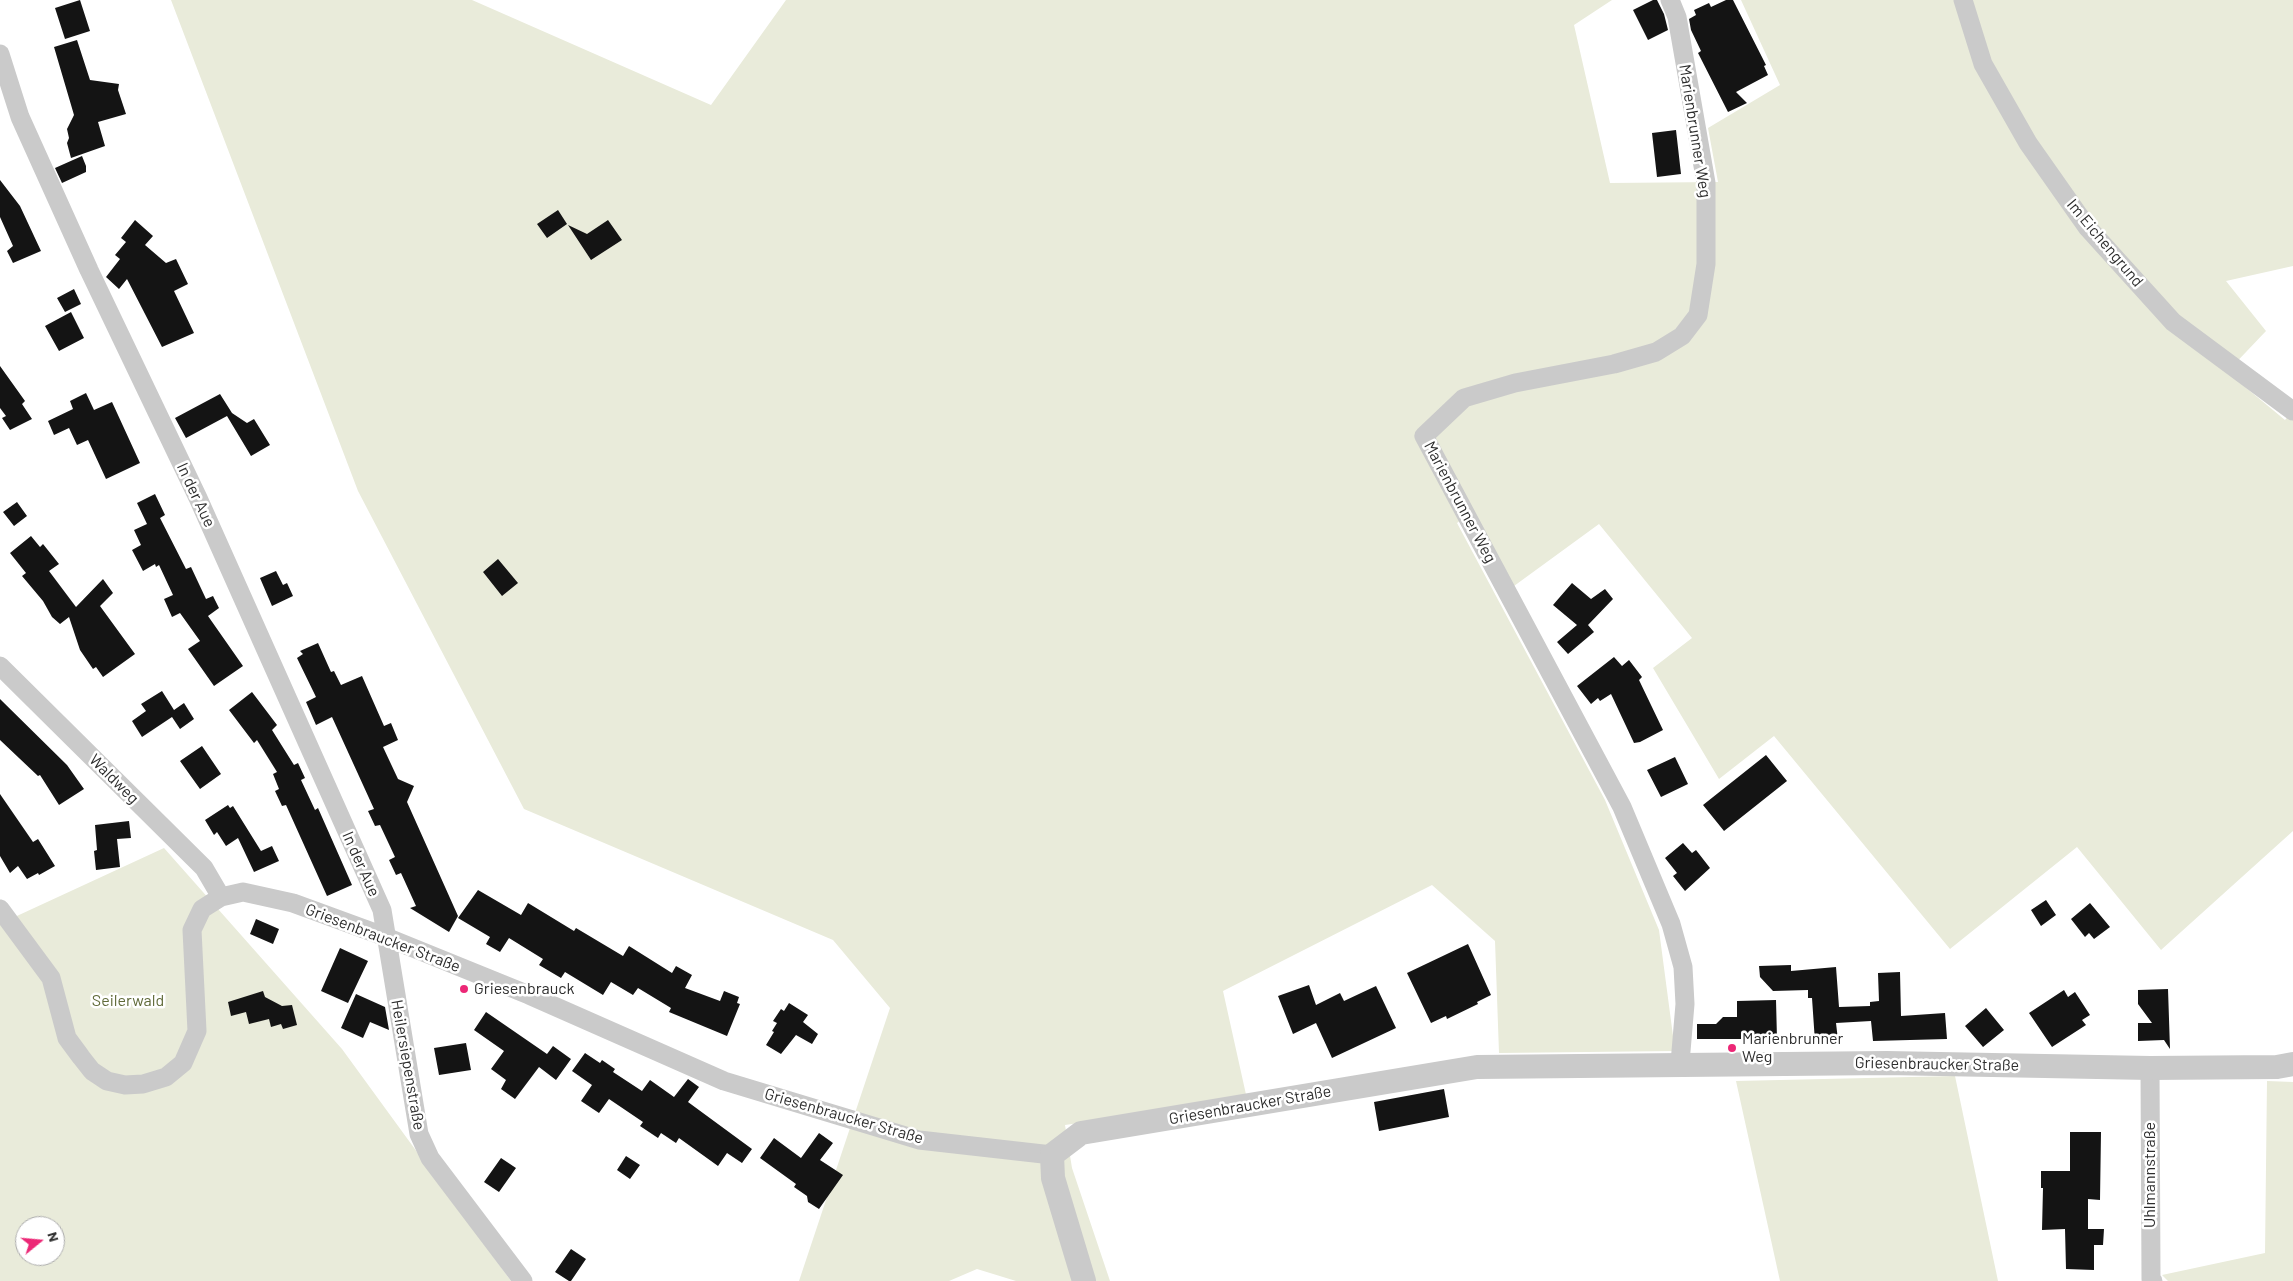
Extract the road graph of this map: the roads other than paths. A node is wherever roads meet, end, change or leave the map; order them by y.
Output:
1 (1670, 0) edge
2 (1963, 0) edge
3 (0, 54) edge
4 (2293, 411) edge
5 (0, 666) edge
6 (222, 897) junction
7 (0, 909) edge
8 (386, 937) junction
9 (1680, 1063) junction
10 (2293, 1064) edge
11 (2150, 1068) junction
12 (1052, 1155) junction
13 (523, 1281) edge
14 (1084, 1281) edge
15 (2153, 1281) edge

1 - 9 street, Marienbrunner Weg
2 - 4 street, Im Eichengrund
3 - 8 street, In der Aue
5 - 6 street, Waldweg
6 - 7 street, Griesenbraucker Straße
6 - 8 street, Griesenbraucker Straße
8 - 12 street, Griesenbraucker Straße
8 - 13 street, Heilersiepenstraße
9 - 11 street, Griesenbraucker Straße
9 - 12 street, Griesenbraucker Straße
10 - 11 street, Griesenbraucker Straße
11 - 15 street, Uhlmannstraße
12 - 14 street

